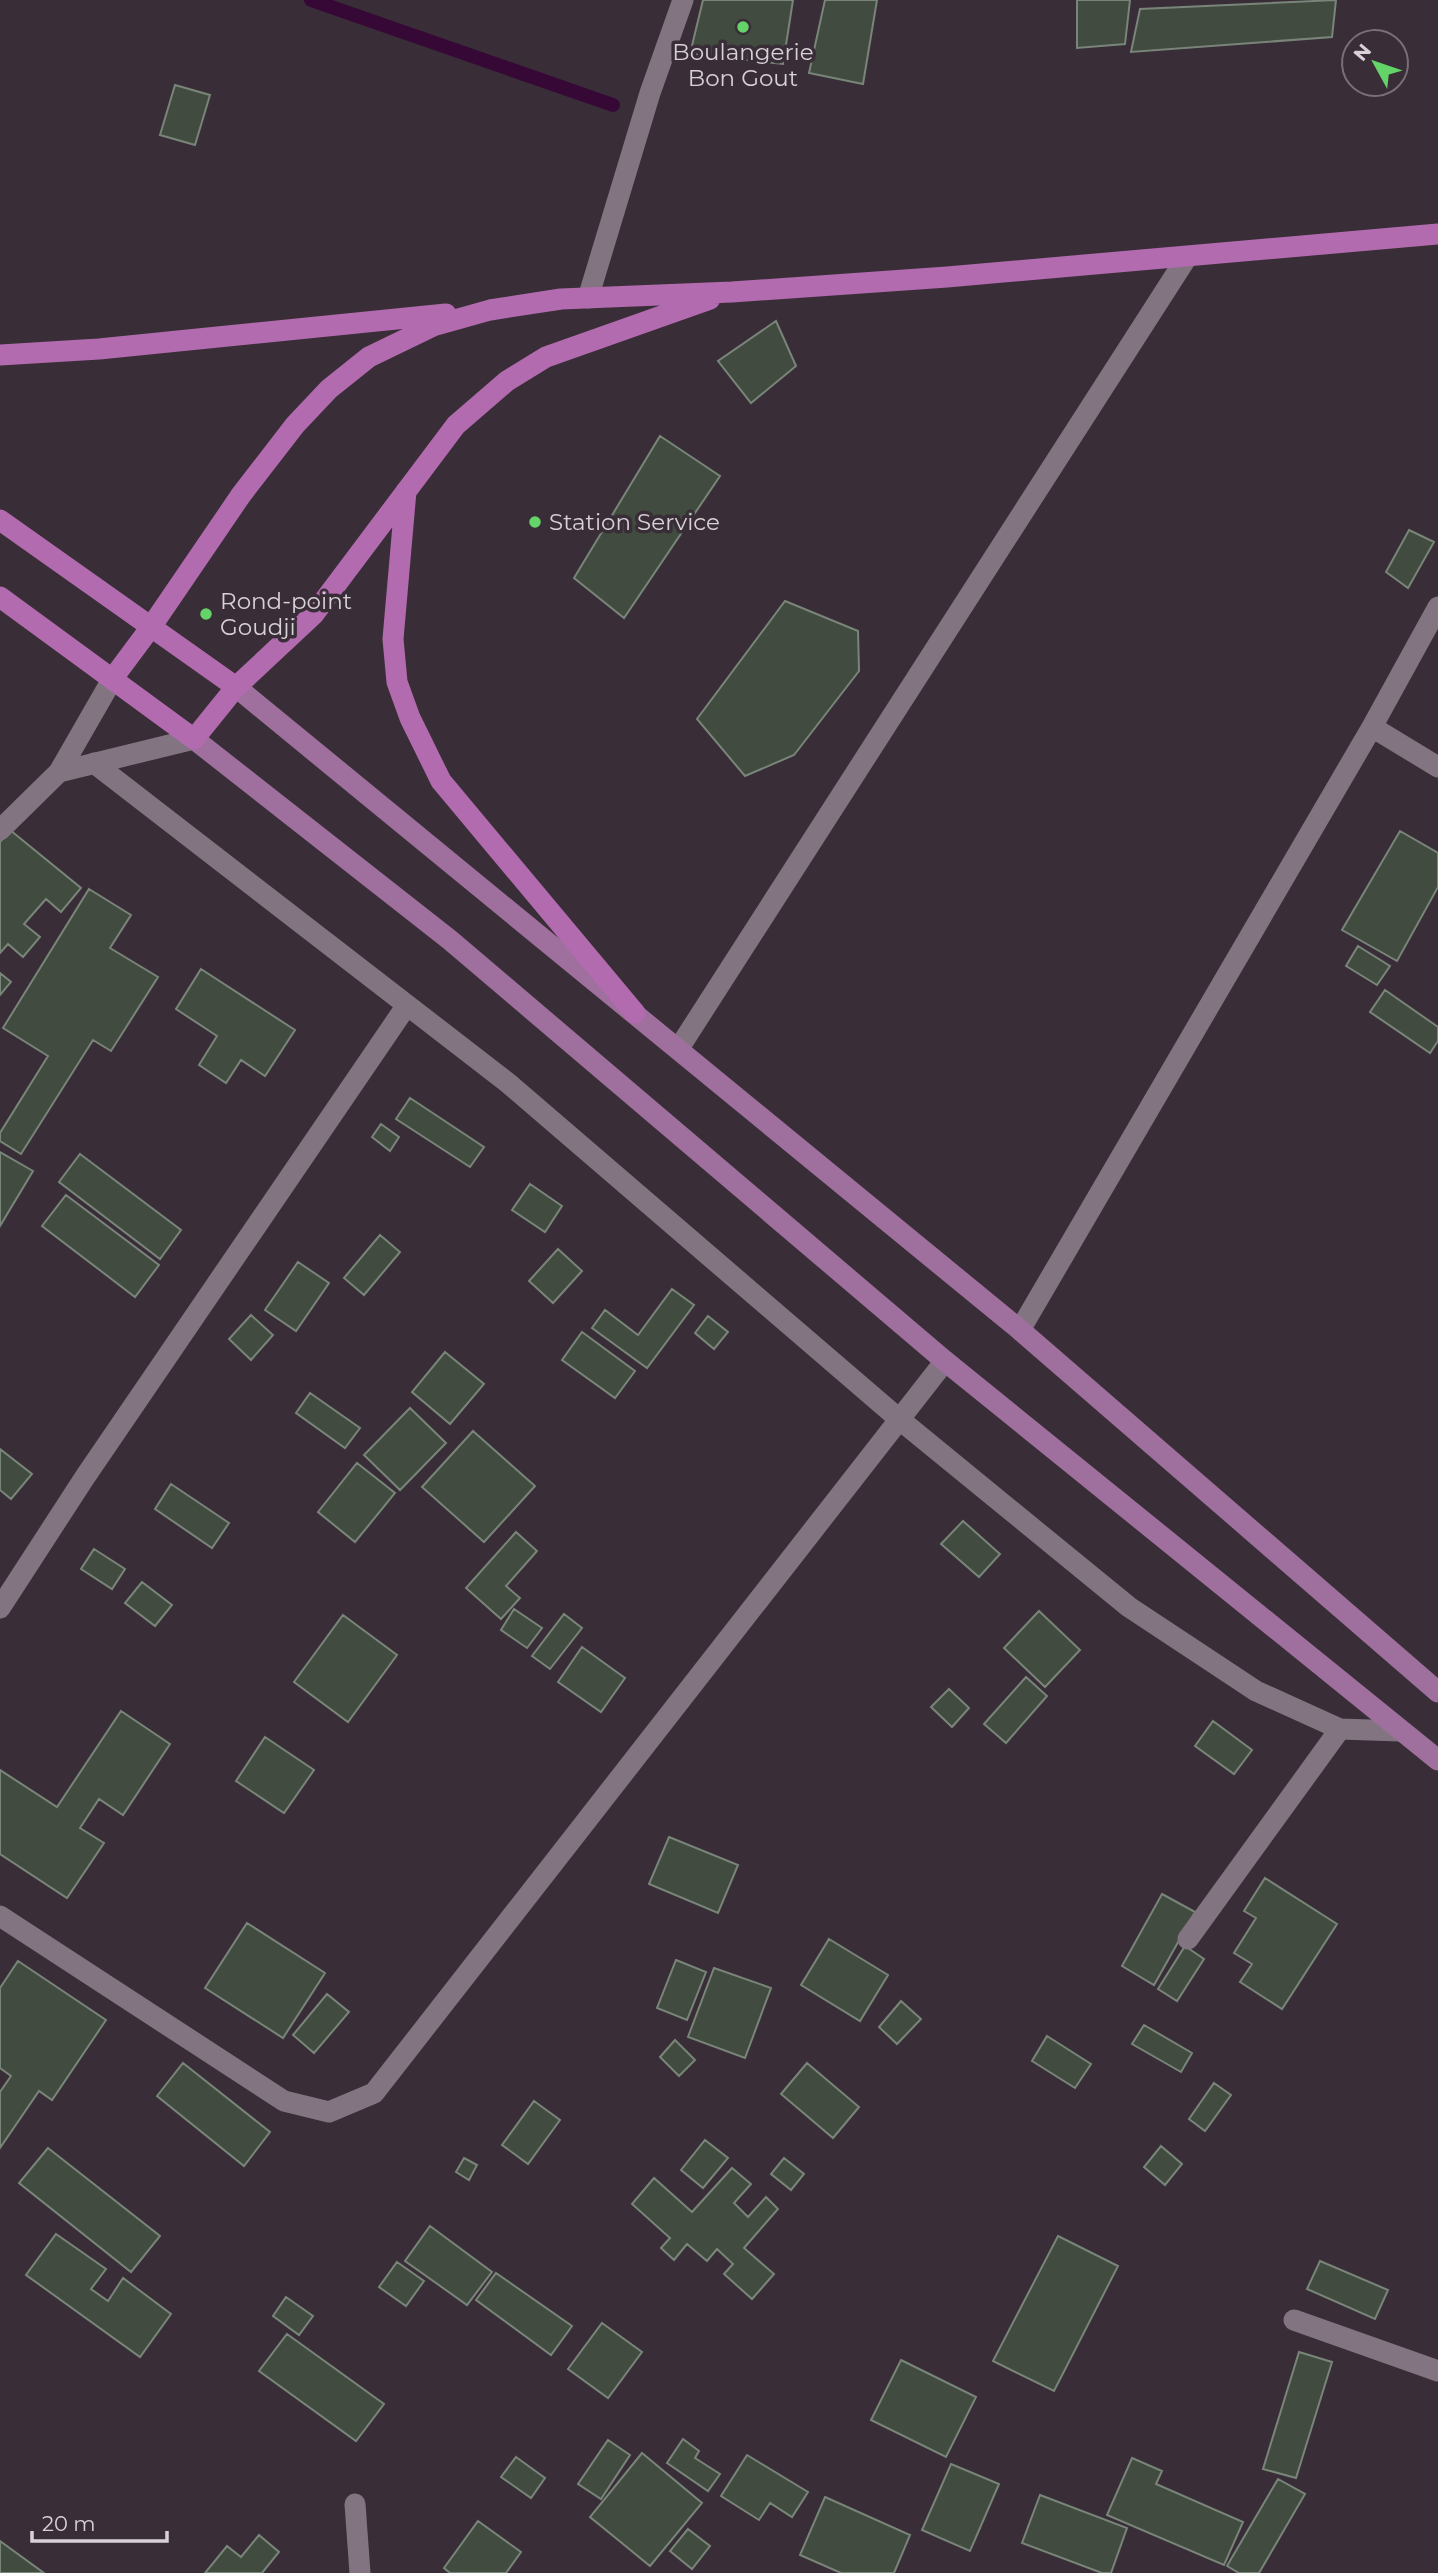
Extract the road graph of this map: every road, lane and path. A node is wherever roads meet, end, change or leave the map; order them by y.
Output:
1 (683, 0) edge
2 (1438, 234) edge
3 (1187, 257) junction
4 (732, 292) junction
5 (588, 298) junction
6 (490, 310) junction
7 (0, 355) edge
8 (407, 488) junction
9 (0, 520) edge
10 (0, 597) edge
11 (1438, 607) edge
12 (151, 627) junction
13 (113, 678) junction
14 (236, 687) junction
15 (1372, 727) junction
16 (194, 739) junction
17 (94, 763) junction
18 (1438, 767) edge
19 (59, 772) junction
20 (0, 830) edge
21 (407, 1005) junction
22 (635, 1013) junction
23 (679, 1048) junction
24 (1020, 1329) junction
25 (945, 1361) junction
26 (899, 1419) junction
27 (0, 1608) edge
28 (1438, 1692) edge
29 (1340, 1729) junction
30 (1400, 1731) junction
31 (1438, 1760) edge
32 (0, 1916) edge
33 (1188, 1939) dead end
34 (1294, 2320) dead end
35 (1438, 2371) edge
36 (355, 2504) dead end
37 (360, 2573) edge

1 - 5 street
2 - 3 highway
3 - 4 highway
3 - 23 street
4 - 5 highway
4 - 8 highway
5 - 6 highway
6 - 7 highway
6 - 12 highway
8 - 14 highway
8 - 22 highway
9 - 12 highway
10 - 13 highway
11 - 15 street
12 - 13 highway
12 - 14 highway
13 - 16 highway
13 - 19 street
14 - 16 highway
14 - 22 main road
15 - 18 street
15 - 24 street
16 - 17 street
16 - 25 main road
17 - 19 street
17 - 21 street
19 - 20 street
21 - 26 street
21 - 27 street
22 - 23 main road
23 - 24 main road
24 - 28 main road
25 - 26 street
25 - 30 main road
26 - 29 street
26 - 32 street
29 - 30 street
29 - 33 street
30 - 31 main road
34 - 35 street
36 - 37 street

